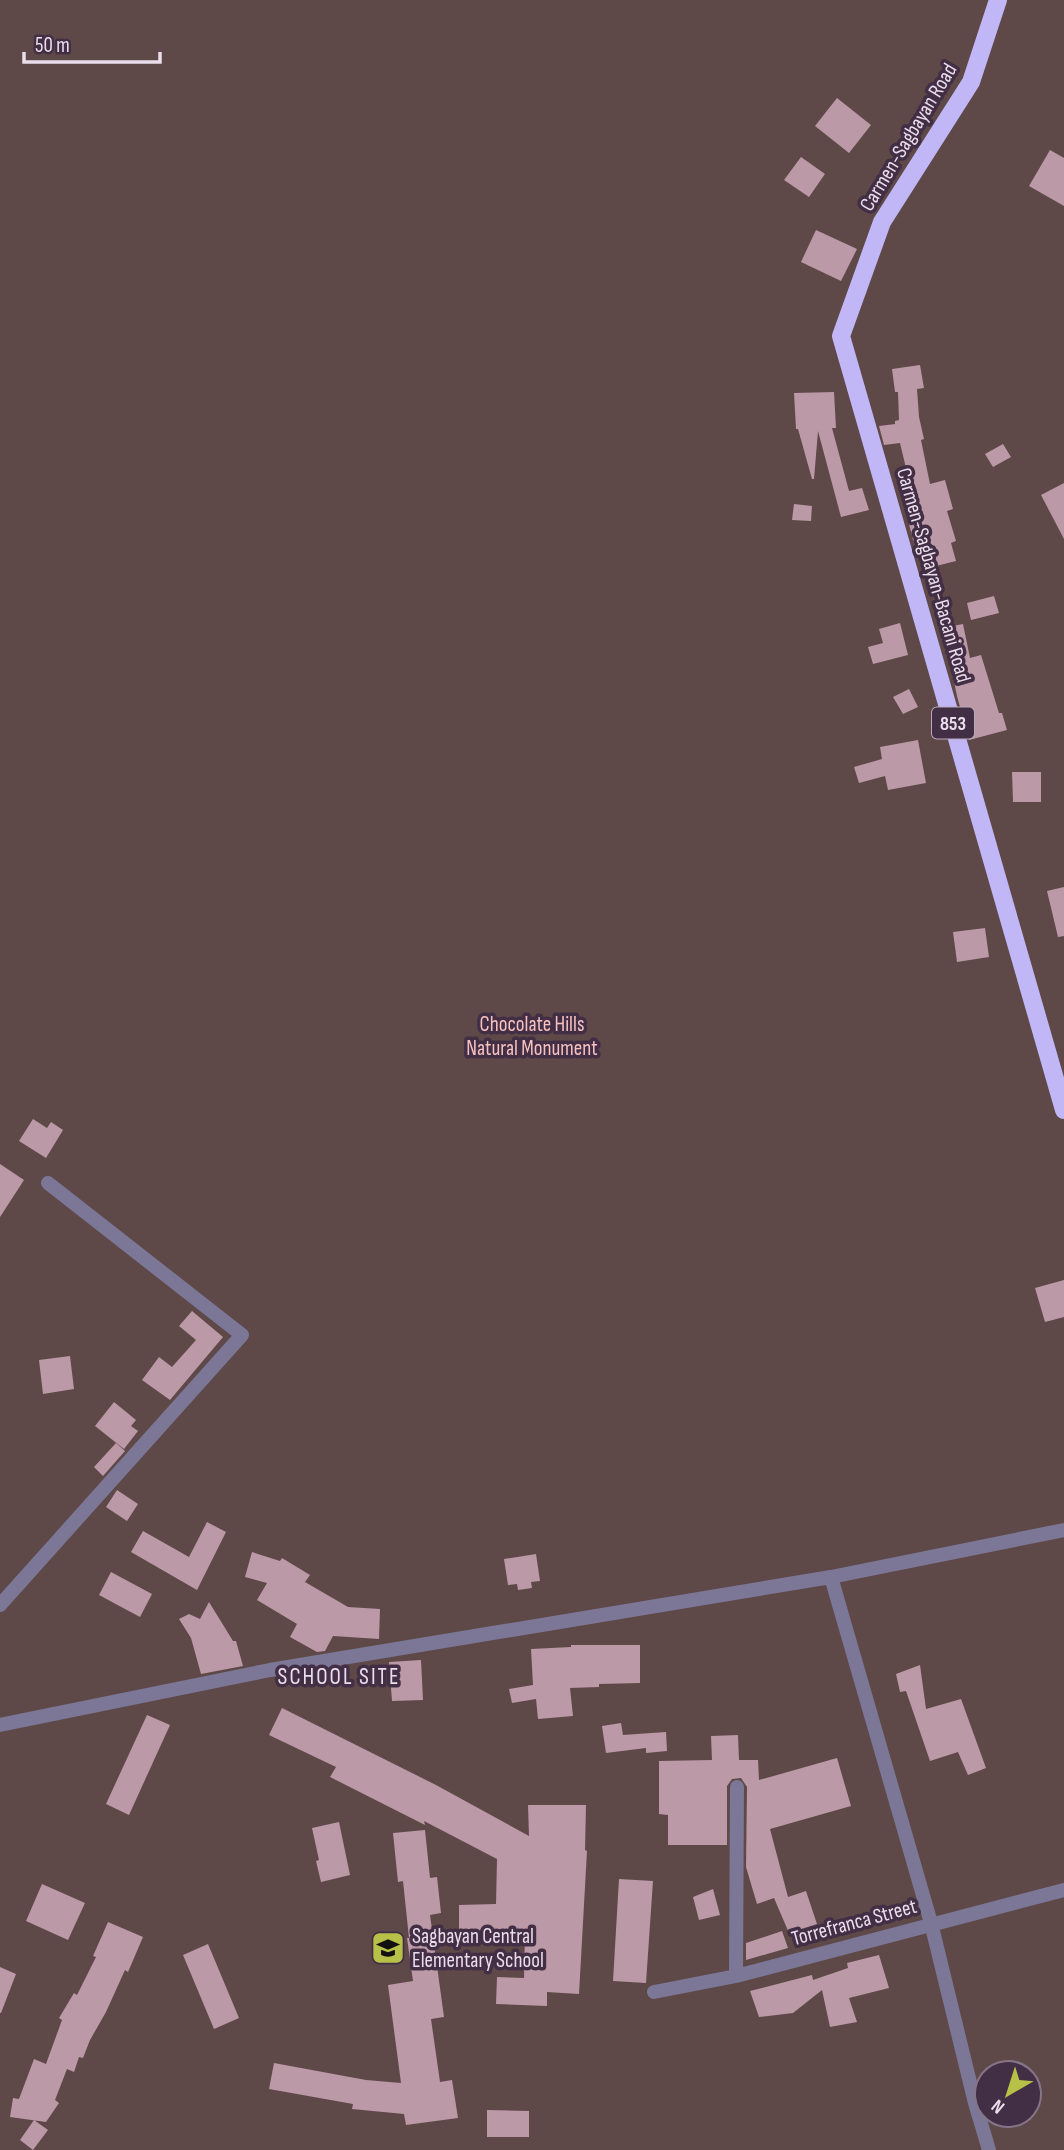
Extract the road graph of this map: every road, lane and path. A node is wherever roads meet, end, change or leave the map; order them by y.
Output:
1 (998, 0) edge
2 (841, 336) joint
3 (1064, 1110) edge
4 (48, 1183) dead end
5 (1064, 1530) edge
6 (831, 1577) junction
7 (0, 1605) edge
8 (0, 1725) edge
9 (737, 1787) dead end
10 (1064, 1890) edge
11 (931, 1923) junction
12 (736, 1976) junction
13 (654, 1992) dead end
14 (989, 2150) edge

1 - 2 main road, Carmen-Sagbayan Road / 853
2 - 3 main road, Carmen-Sagbayan-Bacani Road / 853
4 - 7 street
5 - 6 street
6 - 8 street
6 - 11 street
9 - 12 street
10 - 11 street, Torrefranca Street
11 - 12 street, Torrefranca Street
11 - 14 street
12 - 13 street, Torrefranca Street

